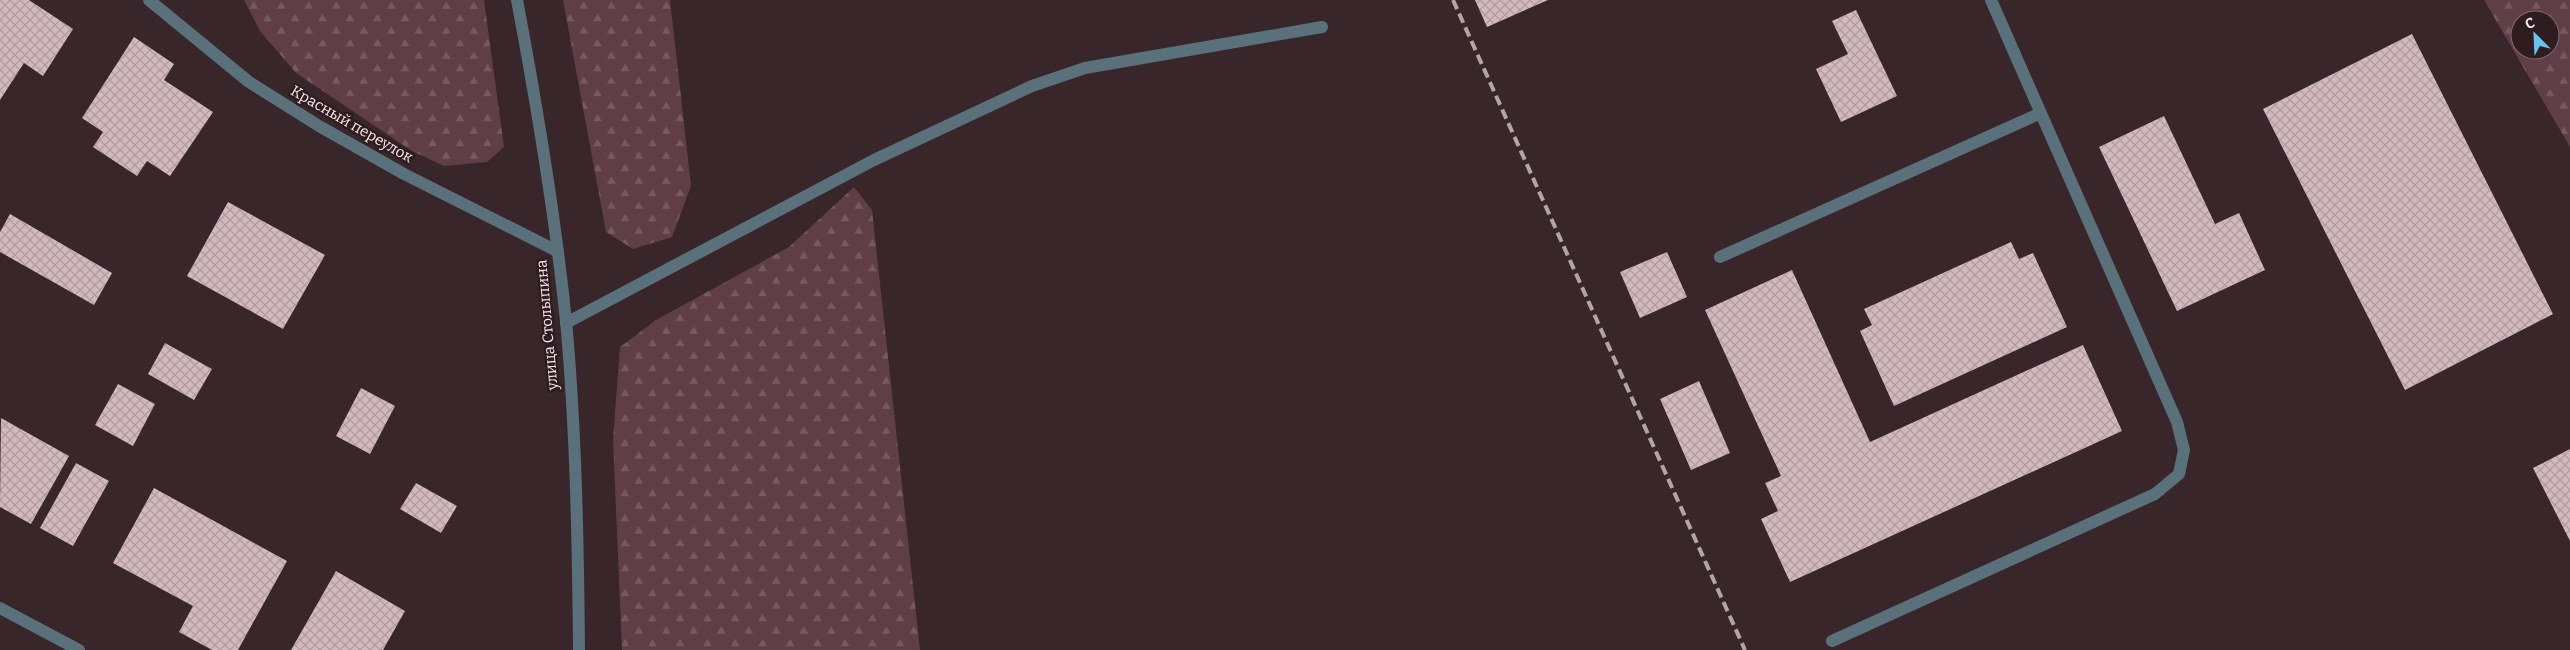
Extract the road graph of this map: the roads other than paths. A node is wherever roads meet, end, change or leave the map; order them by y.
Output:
1 (149, 0) edge
2 (517, 0) edge
3 (1991, 0) edge
4 (1322, 27) dead end
5 (2041, 113) junction
6 (557, 250) junction
7 (1720, 257) dead end
8 (566, 323) junction
9 (0, 608) edge
10 (1832, 641) dead end
11 (78, 650) edge
12 (579, 650) edge

1 - 6 street, Красный переулок
2 - 6 street, улица Столыпина
3 - 5 street
4 - 8 street
5 - 7 street
5 - 10 street
6 - 8 street, улица Столыпина
8 - 12 street, улица Столыпина
9 - 11 street

